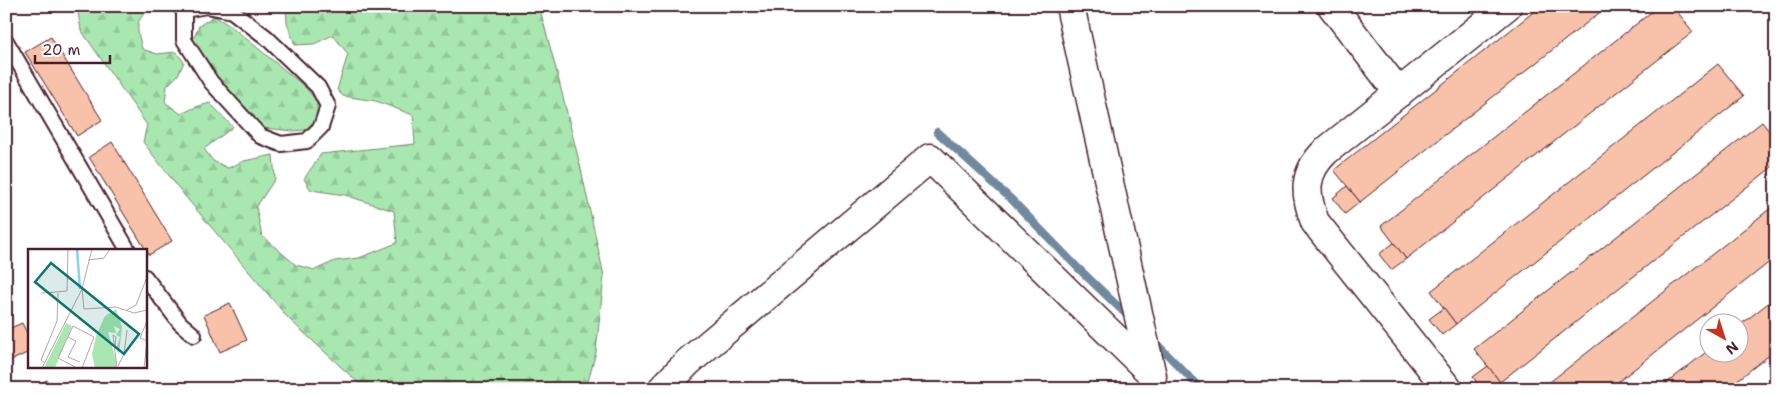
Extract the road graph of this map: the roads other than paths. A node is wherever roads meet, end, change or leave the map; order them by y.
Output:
1 (1070, 6) edge
2 (1332, 6) edge
3 (1507, 6) edge
4 (182, 8) edge
5 (6, 41) edge
6 (1399, 92) junction
7 (127, 249) edge
8 (146, 278) edge
9 (194, 335) dead end
10 (1152, 372) edge
11 (662, 389) edge
12 (1448, 389) edge

1 - 10 street
2 - 6 street
3 - 6 street
4 - 4 lane
5 - 7 lane
6 - 12 street
8 - 9 lane
10 - 11 street

